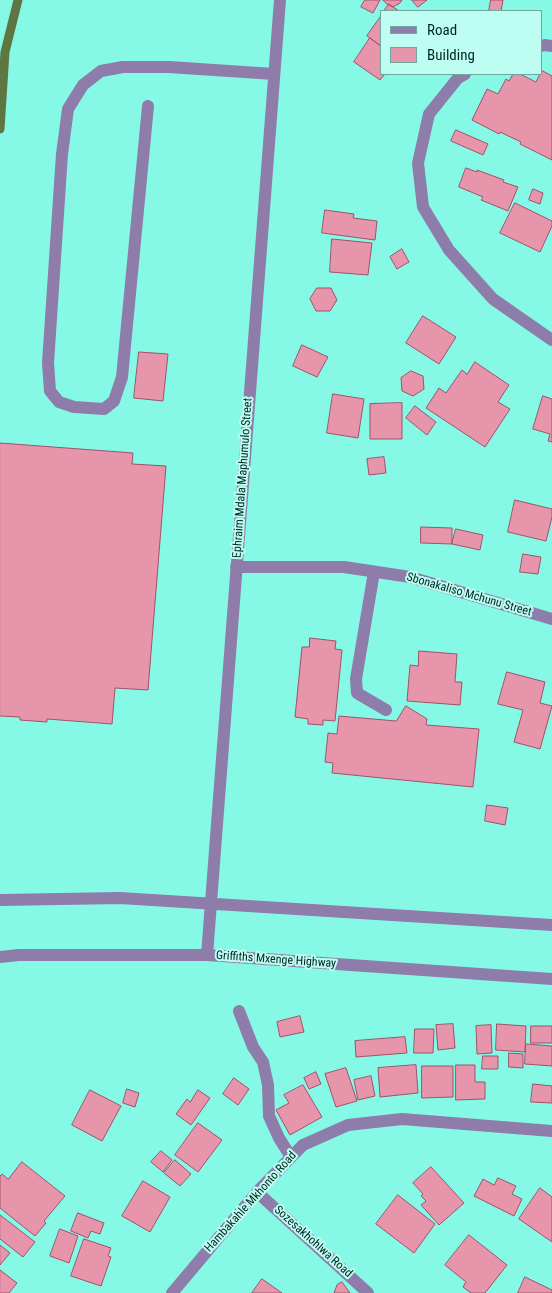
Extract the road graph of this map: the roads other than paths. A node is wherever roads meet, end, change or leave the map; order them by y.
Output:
1 (280, 0) edge
2 (274, 74) junction
3 (463, 75) edge
4 (148, 106) dead end
5 (552, 340) edge
6 (236, 567) junction
7 (374, 572) junction
8 (552, 619) edge
9 (386, 710) dead end
10 (0, 900) edge
11 (211, 904) junction
12 (552, 925) edge
13 (207, 955) junction
14 (0, 957) edge
15 (552, 979) edge
16 (239, 1012) dead end
17 (552, 1131) edge
18 (291, 1157) junction
19 (257, 1192) junction
20 (172, 1293) edge
21 (368, 1293) edge

1 - 2 street, Ephraim Mdala Maphumulo Street
2 - 4 street
2 - 6 street, Ephraim Mdala Maphumulo Street
3 - 5 street
6 - 7 street, Sbonakaliso Mchunu Street
6 - 11 street, Ephraim Mdala Maphumulo Street
7 - 8 street, Sbonakaliso Mchunu Street
7 - 9 street
10 - 11 street
11 - 12 street
11 - 13 street, Ephraim Mdala Maphumulo Street
13 - 14 street, Griffiths Mxenge Highway
13 - 15 street, Griffiths Mxenge Highway
16 - 18 street
17 - 18 street, Hambakahle Mkhonto Road
18 - 19 street, Hambakahle Mkhonto Road
19 - 20 street, Hambakahle Mkhonto Road
19 - 21 street, Sozesakhohlwa Road

